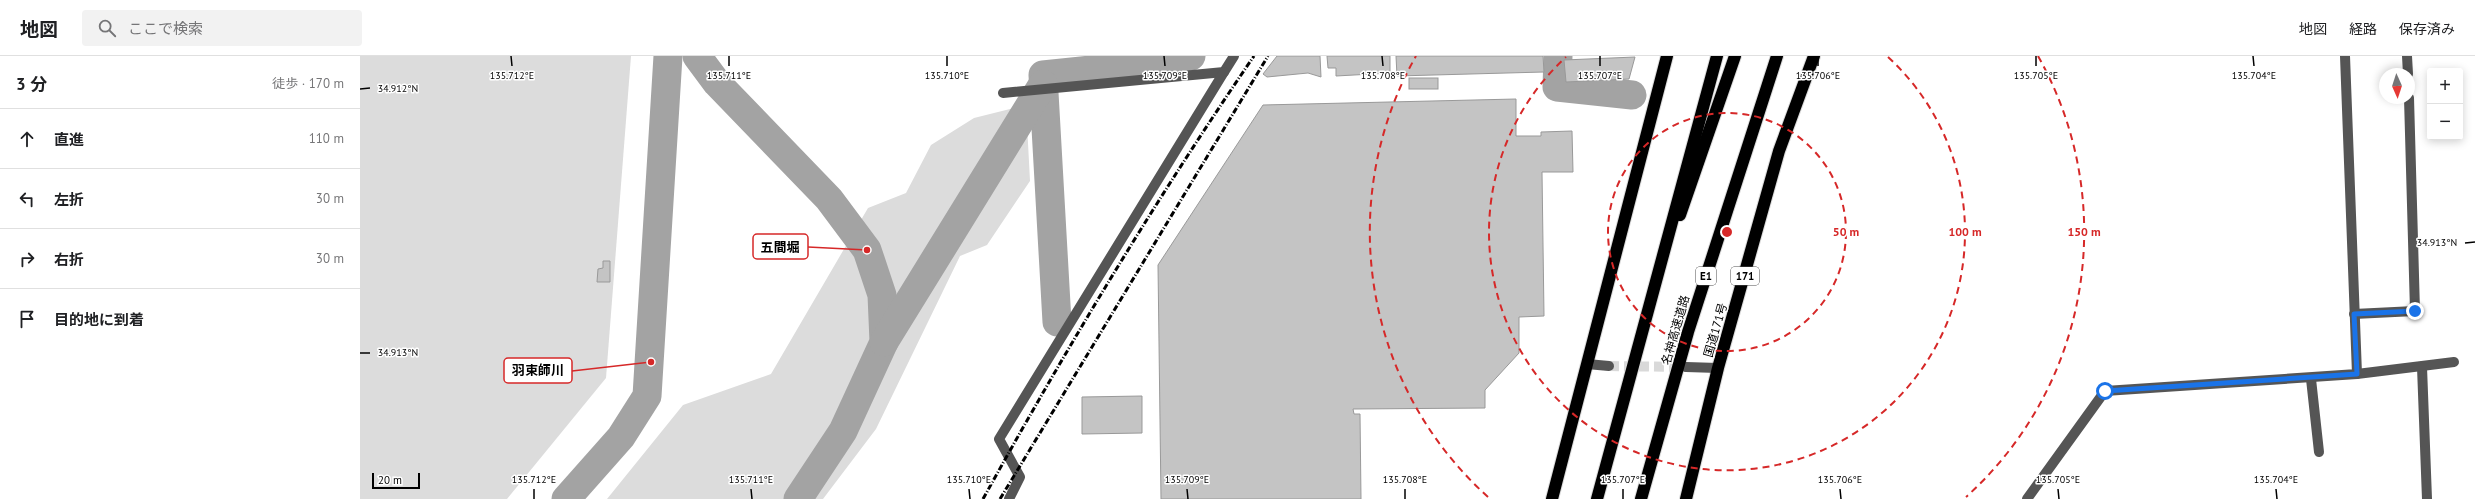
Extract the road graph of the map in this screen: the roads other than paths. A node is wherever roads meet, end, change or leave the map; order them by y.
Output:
1 (1234, 56) edge
2 (1667, 56) edge
3 (1717, 56) edge
4 (1735, 56) edge
5 (1777, 56) edge
6 (1814, 56) edge
7 (2346, 56) edge
8 (2407, 56) edge
9 (2408, 68) edge
10 (1224, 72) junction
11 (1003, 93) dead end
12 (2409, 104) edge
13 (2354, 314) junction
14 (2454, 362) dead end
15 (1587, 364) junction
16 (1609, 366) tunnel mouth
17 (1686, 367) tunnel mouth
18 (2422, 367) junction
19 (1718, 368) junction
20 (2357, 374) junction
21 (2311, 379) junction
22 (2318, 452) dead end
23 (1601, 483) junction
24 (1009, 499) edge
25 (1552, 499) edge
26 (1597, 499) edge
27 (1641, 499) edge
28 (1686, 499) edge
29 (2027, 499) edge
30 (2427, 499) edge

1 - 10 street
2 - 15 highway
3 - 23 highway
4 - 23 highway
5 - 27 highway, 名神高速道路 / E1
6 - 19 highway, 国道171号 / 171
7 - 13 street
8 - 9 street
10 - 11 street
10 - 24 street
12 - 13 street
13 - 20 street
14 - 18 street
15 - 16 street
15 - 25 highway
17 - 19 street
18 - 20 street
18 - 30 street
19 - 28 highway, 国道171号 / 171
20 - 21 street
21 - 22 street
21 - 29 street
23 - 26 highway

